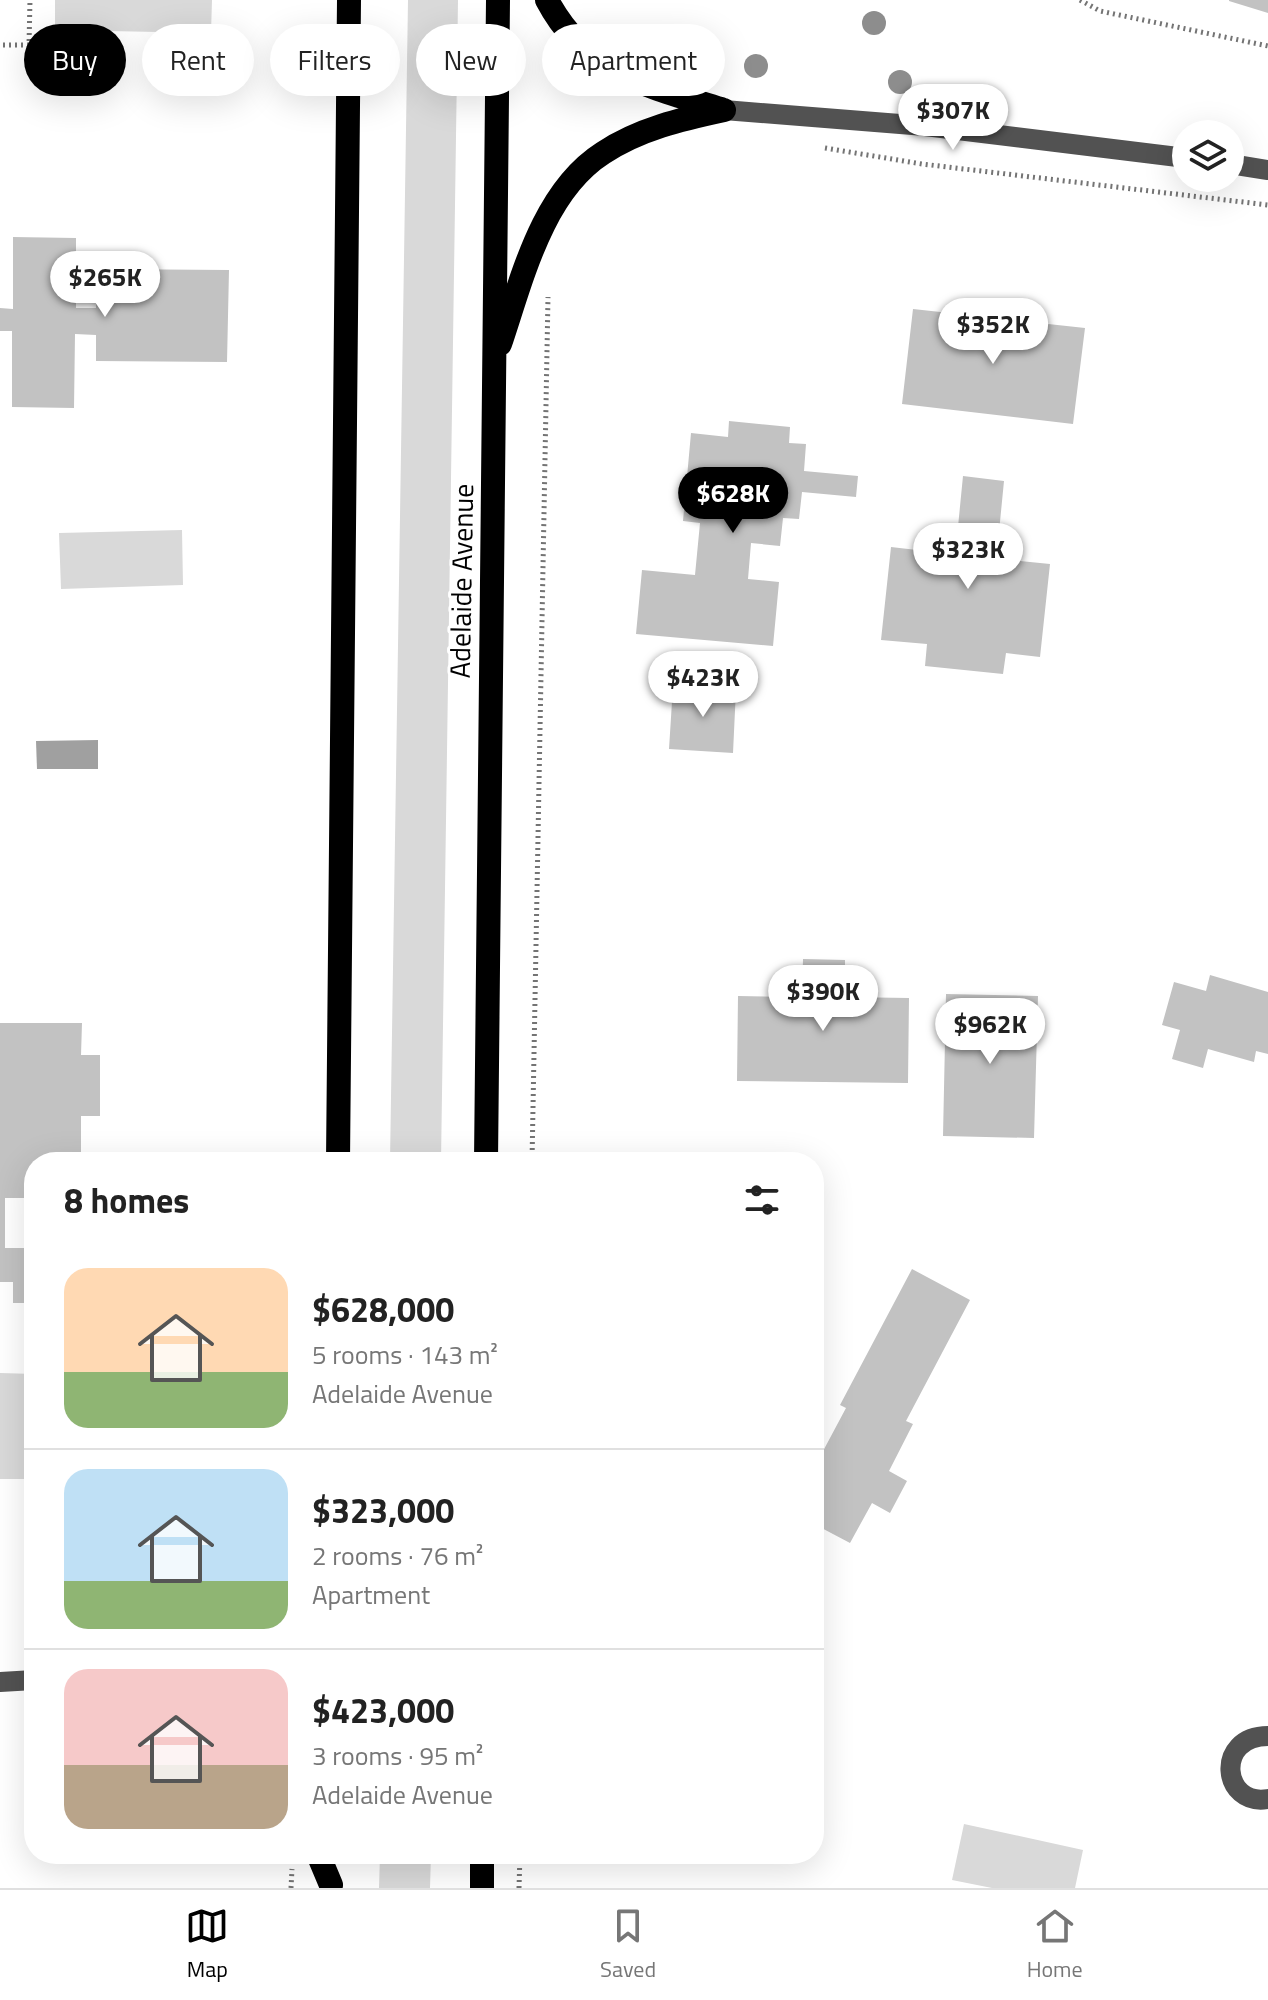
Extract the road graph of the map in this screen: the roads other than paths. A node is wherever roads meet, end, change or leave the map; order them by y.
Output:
1 (349, 0) edge
2 (498, 0) edge
3 (547, 0) edge
4 (724, 110) junction
5 (1172, 156) edge
6 (1244, 166) edge
7 (1268, 170) edge
8 (493, 365) junction
9 (338, 1152) edge
10 (486, 1152) edge
11 (24, 1681) edge
12 (0, 1682) edge
13 (1268, 1736) edge
14 (1268, 1799) edge
15 (322, 1864) edge
16 (332, 1864) edge
17 (482, 1864) edge
18 (331, 1887) edge
19 (482, 1888) edge

1 - 9 highway
2 - 8 highway, Adelaide Avenue
3 - 4 highway
4 - 5 street
4 - 8 highway
6 - 7 street
8 - 10 highway, Adelaide Avenue
11 - 12 street
13 - 14 street
15 - 18 highway
16 - 18 highway
17 - 19 highway

